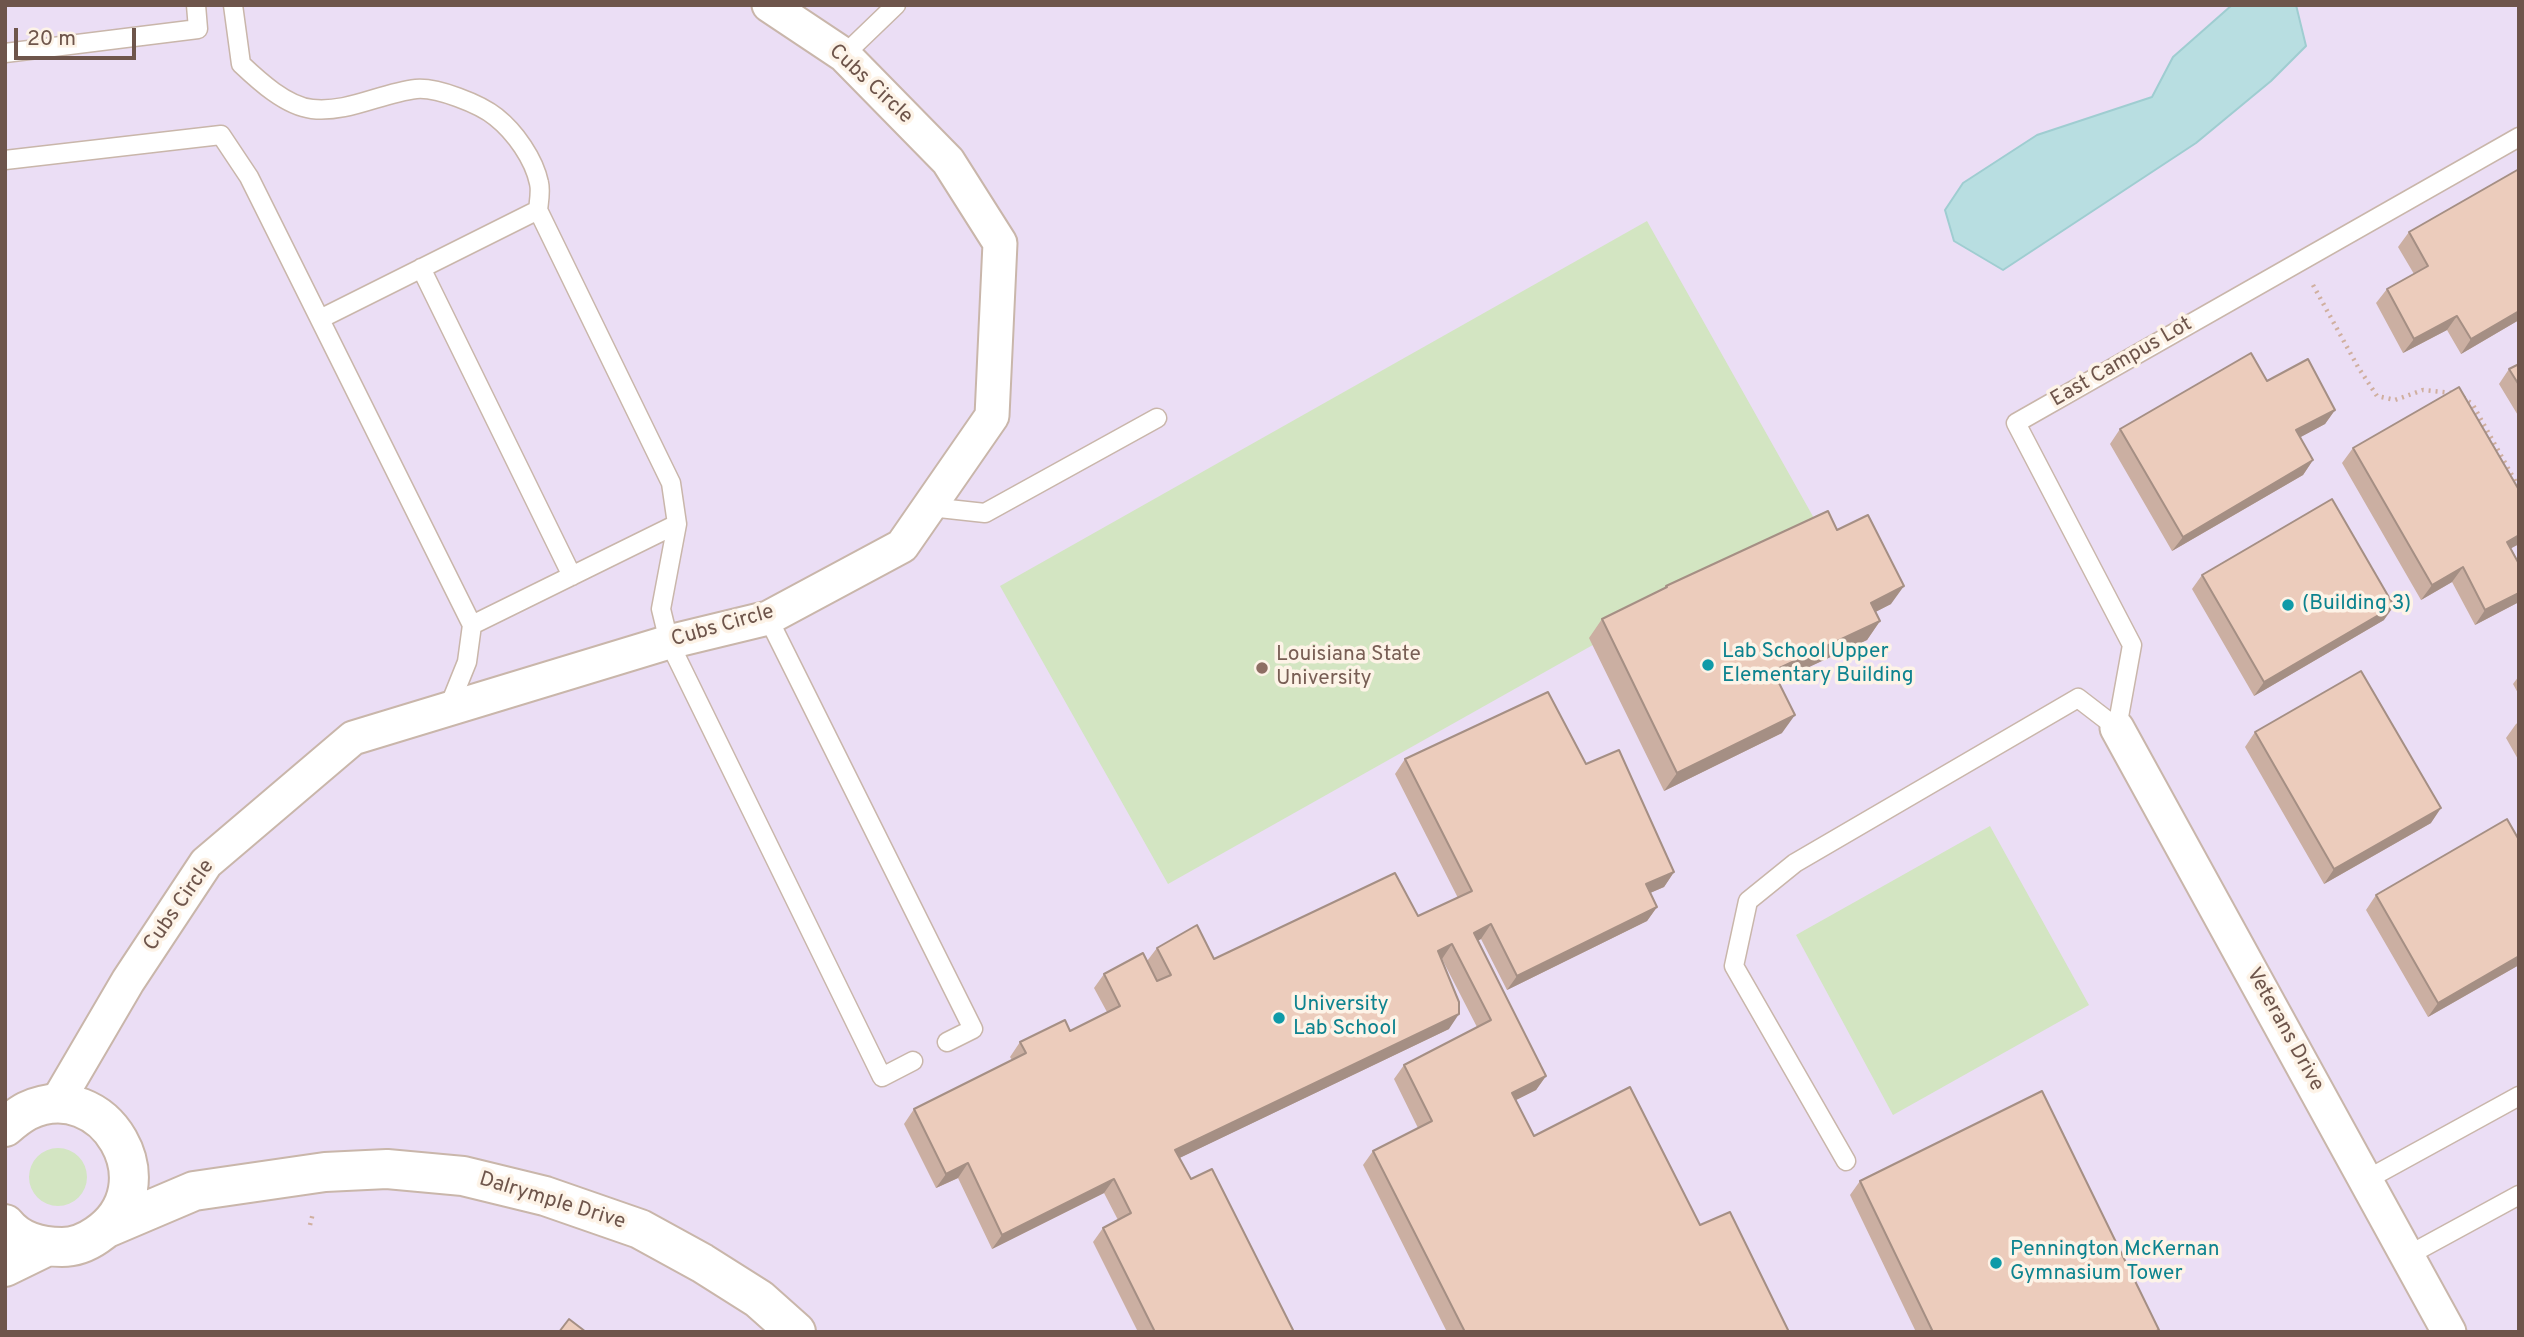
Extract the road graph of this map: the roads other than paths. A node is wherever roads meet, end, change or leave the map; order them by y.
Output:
1 (196, 5) edge
2 (233, 5) edge
3 (769, 5) edge
4 (896, 5) edge
5 (5, 52) edge
6 (844, 55) junction
7 (2519, 137) edge
8 (5, 160) edge
9 (538, 209) junction
10 (421, 268) junction
11 (320, 319) junction
12 (1157, 418) dead end
13 (930, 506) junction
14 (677, 524) junction
15 (572, 576) junction
16 (768, 618) junction
17 (472, 625) junction
18 (669, 642) junction
19 (448, 709) junction
20 (2117, 728) junction
21 (947, 1042) dead end
22 (913, 1061) dead end
23 (2519, 1096) edge
24 (23, 1113) edge
25 (128, 1161) junction
26 (1846, 1161) dead end
27 (2366, 1180) junction
28 (194, 1191) junction
29 (2519, 1195) edge
30 (5, 1224) edge
31 (107, 1228) junction
32 (46, 1247) junction
33 (2407, 1256) junction
34 (5, 1267) edge
35 (796, 1332) edge
36 (2449, 1332) edge

1 - 5 lane
2 - 9 lane
3 - 6 street, Cubs Circle
4 - 6 lane
6 - 13 street, Cubs Circle
7 - 20 lane, East Campus Lot
8 - 11 lane
9 - 10 lane
9 - 14 lane
10 - 11 lane
10 - 15 lane
11 - 17 lane
12 - 13 lane
13 - 16 street, Cubs Circle
14 - 15 lane
14 - 18 lane
15 - 17 lane
16 - 18 street, Cubs Circle
16 - 21 lane
17 - 19 lane
18 - 19 street, Cubs Circle
18 - 22 lane
19 - 24 street, Cubs Circle
20 - 26 lane
20 - 27 street, Veterans Drive
23 - 27 lane
24 - 25 street
25 - 28 street
25 - 31 street
27 - 33 street, Veterans Drive
28 - 31 street, Dalrymple Drive
28 - 35 street, Dalrymple Drive
29 - 33 lane
30 - 32 street
31 - 32 street, Dalrymple Drive
32 - 34 street
33 - 36 street, Veterans Drive

